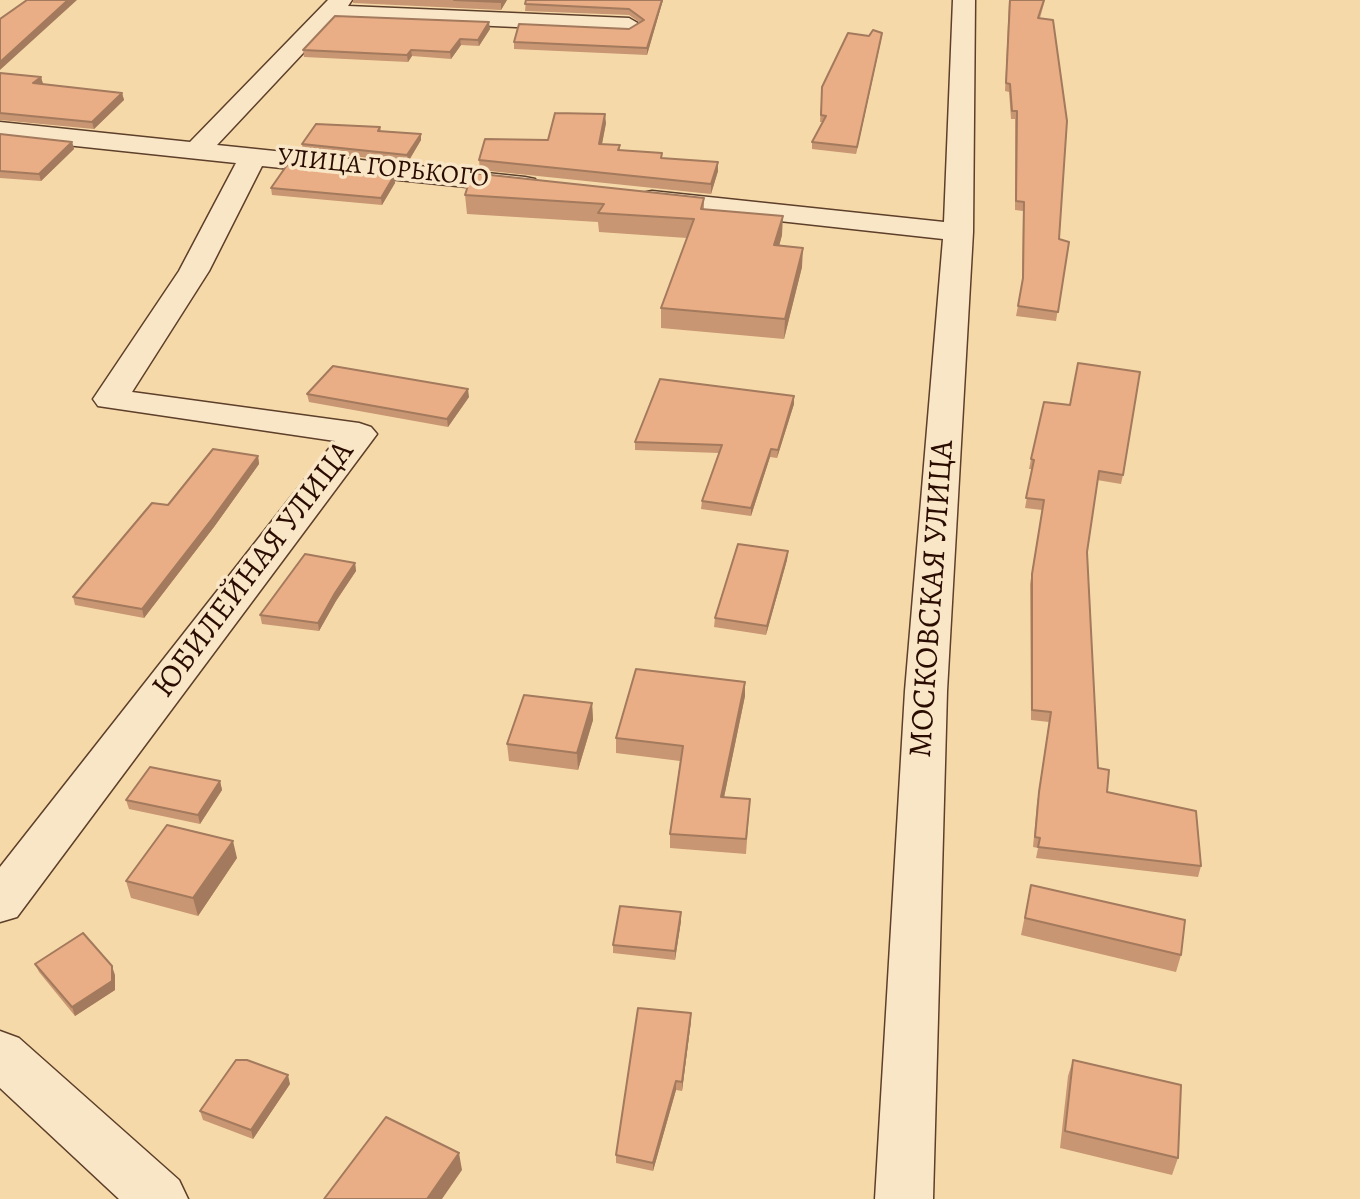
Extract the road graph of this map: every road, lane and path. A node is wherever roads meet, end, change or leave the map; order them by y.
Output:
1 (964, 0) edge
2 (336, 6) edge
3 (629, 25) edge
4 (0, 130) edge
5 (197, 150) junction
6 (254, 155) junction
7 (551, 188) edge
8 (629, 196) edge
9 (958, 232) junction
10 (0, 903) edge
11 (0, 1054) edge
12 (159, 1199) edge
13 (904, 1199) edge

1 - 9 street, МОСКОВСКАЯ УЛИЦА
2 - 3 street
2 - 5 street
4 - 5 street, УЛИЦА ГОРЬКОГО
5 - 6 street, УЛИЦА ГОРЬКОГО
6 - 7 street, УЛИЦА ГОРЬКОГО
6 - 10 street, ЮБИЛЕЙНАЯ УЛИЦА
8 - 9 street
9 - 13 street, МОСКОВСКАЯ УЛИЦА
11 - 12 street

